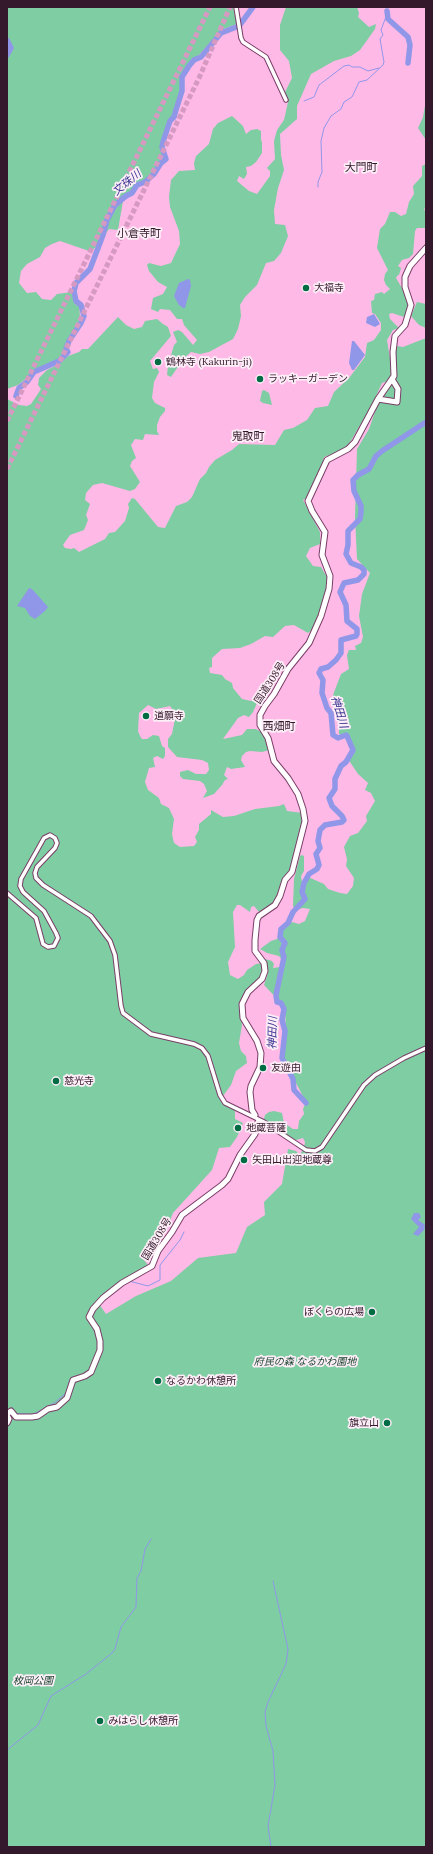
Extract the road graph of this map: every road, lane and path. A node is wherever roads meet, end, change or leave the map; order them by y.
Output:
1 (236, 7) edge
2 (286, 100) dead end
3 (426, 248) edge
4 (392, 379) junction
5 (378, 399) junction
6 (7, 893) edge
7 (426, 1048) edge
8 (255, 1115) dead end
9 (258, 1122) dead end
10 (7, 1415) edge
11 (7, 1423) edge

1 - 2 street
3 - 4 highway
4 - 5 highway, 国道308号
4 - 5 highway
5 - 8 highway, 国道308号
6 - 7 street
9 - 10 highway, 国道308号
10 - 11 highway, 国道308号

